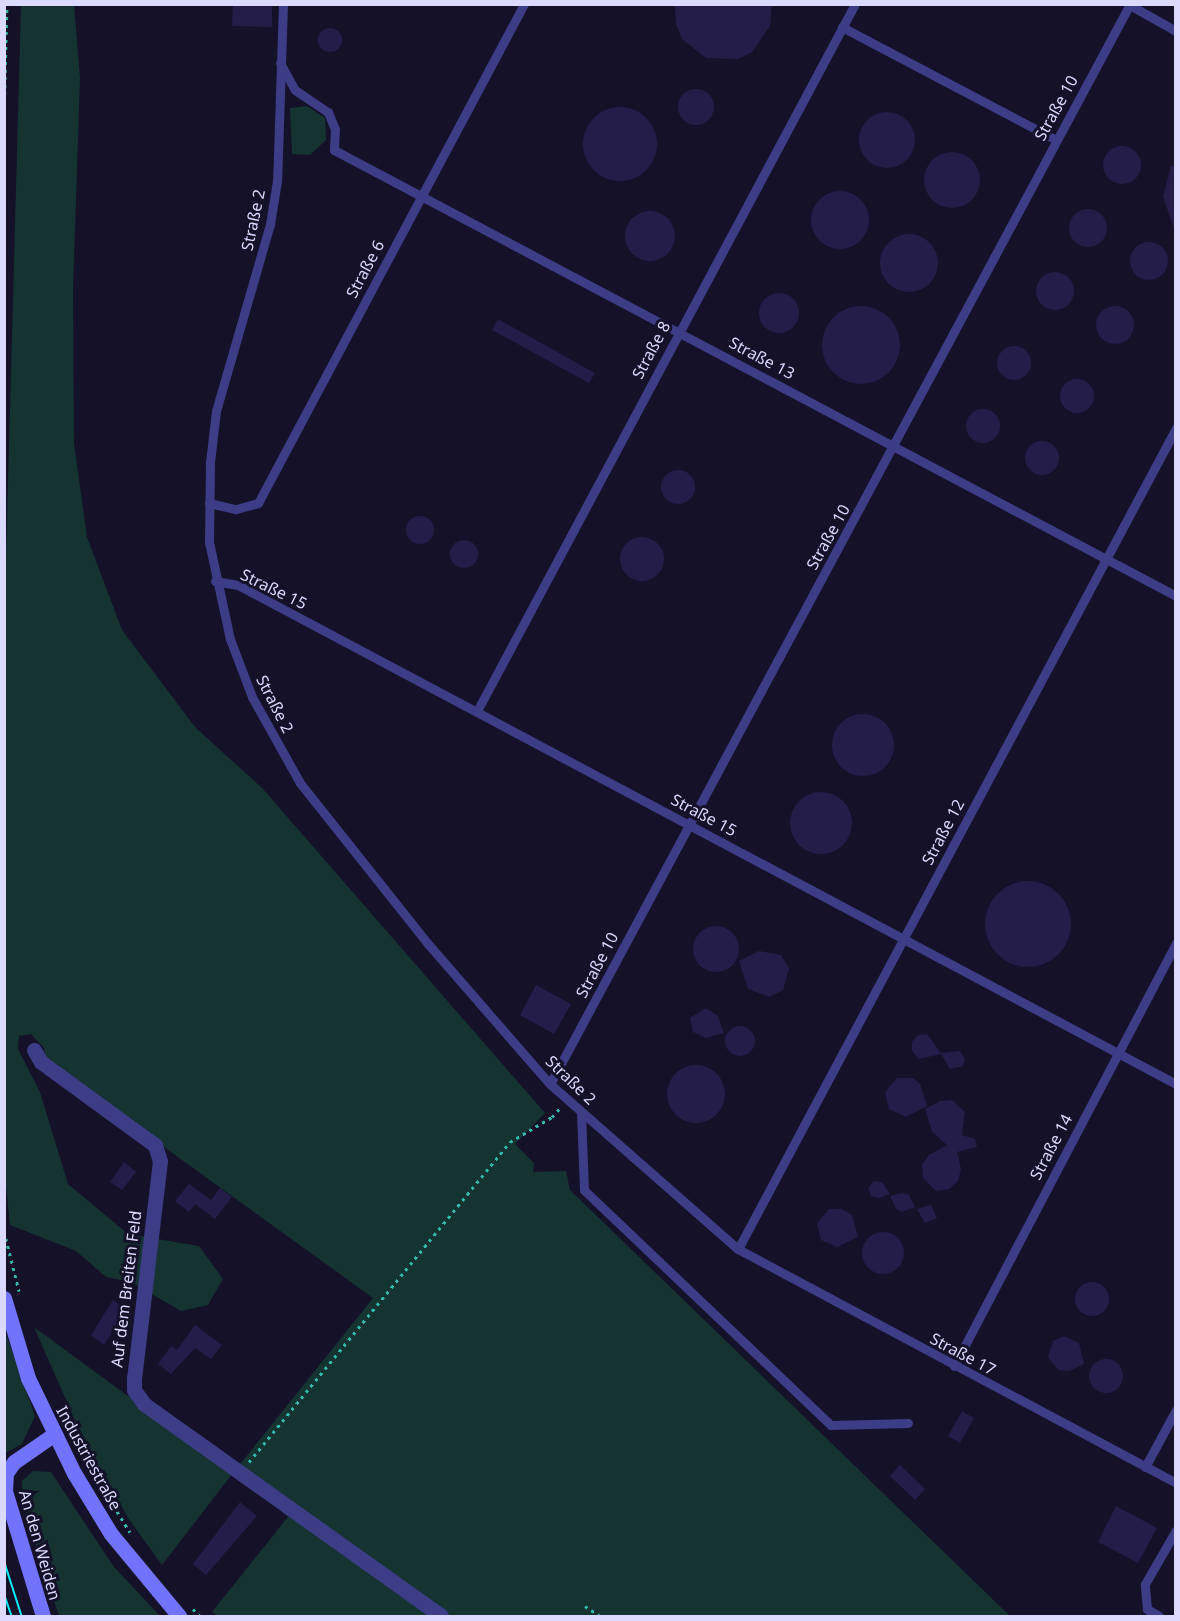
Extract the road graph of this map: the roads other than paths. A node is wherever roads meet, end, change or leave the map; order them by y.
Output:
1 (283, 4) edge
2 (524, 4) edge
3 (855, 4) edge
4 (1129, 5) edge
5 (842, 27) junction
6 (1176, 31) edge
7 (280, 63) junction
8 (1056, 140) junction
9 (421, 194) junction
10 (678, 330) junction
11 (1176, 428) edge
12 (894, 446) junction
13 (209, 503) junction
14 (1106, 559) junction
15 (215, 581) junction
16 (1176, 596) edge
17 (477, 711) junction
18 (688, 824) junction
19 (904, 938) junction
20 (1176, 943) edge
21 (33, 1050) dead end
22 (1117, 1053) junction
23 (550, 1084) junction
24 (1176, 1084) edge
25 (581, 1112) junction
26 (738, 1249) junction
27 (4, 1298) edge
28 (954, 1366) junction
29 (1176, 1410) edge
30 (908, 1423) dead end
31 (53, 1435) junction
32 (1145, 1467) junction
33 (1176, 1483) edge
34 (1176, 1530) edge
35 (43, 1617) edge
36 (179, 1617) edge
37 (441, 1617) edge
38 (1159, 1617) edge

1 - 7 lane, Straße 2
2 - 9 lane, Straße 6
3 - 5 lane, Straße 8
4 - 6 lane
4 - 8 lane, Straße 10
5 - 8 lane
5 - 10 lane, Straße 8
7 - 9 lane, Straße 13
7 - 13 lane, Straße 2
8 - 12 lane, Straße 10
9 - 10 lane, Straße 13
9 - 13 lane, Straße 6
10 - 12 lane, Straße 13
10 - 17 lane, Straße 8
11 - 14 lane, Straße 12
12 - 14 lane, Straße 13
12 - 18 lane, Straße 10
13 - 15 lane, Straße 2
14 - 16 lane, Straße 13
14 - 19 lane, Straße 12
15 - 17 lane, Straße 15
15 - 23 lane, Straße 2
17 - 18 lane, Straße 15
18 - 19 lane, Straße 15
18 - 23 lane, Straße 10
19 - 22 lane, Straße 15
19 - 26 lane, Straße 12
20 - 22 lane, Straße 14
21 - 37 street, Auf dem Breiten Feld
22 - 24 lane, Straße 15
22 - 28 lane, Straße 14
23 - 25 lane, Straße 2
25 - 26 lane, Straße 2
25 - 30 lane
26 - 28 lane, Straße 17
27 - 31 main road, Industriestraße
28 - 32 lane, Straße 17
29 - 32 lane
31 - 35 main road, An den Weiden
31 - 36 main road, Industriestraße
32 - 33 lane, Straße 17
34 - 38 lane

